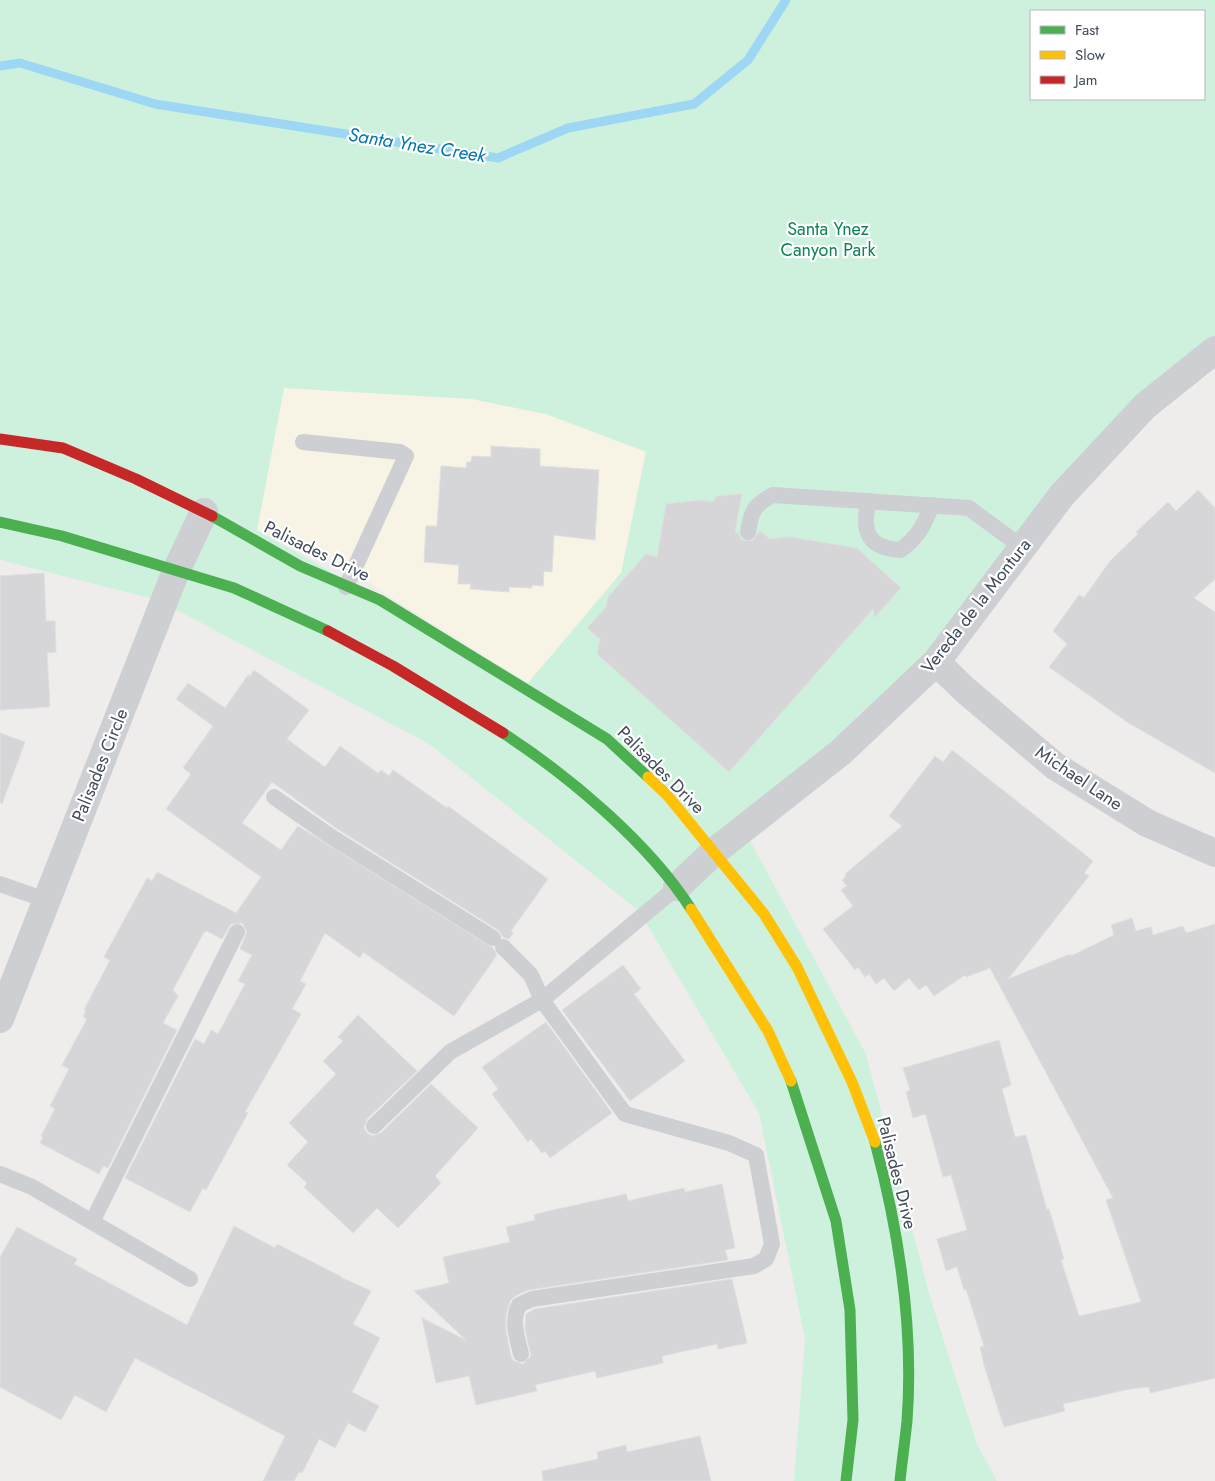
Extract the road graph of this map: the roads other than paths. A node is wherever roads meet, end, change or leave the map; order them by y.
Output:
1 (1215, 350) edge
2 (0, 439) edge
3 (303, 442) dead end
4 (869, 501) junction
5 (932, 505) junction
6 (204, 512) junction
7 (0, 522) edge
8 (748, 532) dead end
9 (1023, 548) junction
10 (176, 571) junction
11 (346, 586) junction
12 (936, 662) junction
13 (274, 797) dead end
14 (715, 851) junction
15 (1215, 853) edge
16 (0, 884) edge
17 (677, 887) junction
18 (46, 900) junction
19 (237, 932) dead end
20 (542, 1000) junction
21 (0, 1019) edge
22 (374, 1126) dead end
23 (0, 1174) edge
24 (92, 1222) junction
25 (190, 1279) dead end
26 (522, 1354) dead end
27 (846, 1481) edge
28 (900, 1481) edge

1 - 9 street, Vereda de la Montura
2 - 6 street, Palisades Drive
3 - 11 lane
4 - 5 lane
4 - 5 lane
4 - 8 lane
5 - 9 lane
6 - 10 street, Palisades Circle
6 - 11 street, Palisades Drive
7 - 10 street
9 - 12 street, Vereda de la Montura
10 - 17 street
10 - 18 street, Palisades Circle
11 - 14 street, Palisades Drive
12 - 14 street, Vereda de la Montura
12 - 15 street, Michael Lane
13 - 20 lane
14 - 17 street, Vereda de la Montura
14 - 28 street, Palisades Drive
16 - 18 lane
17 - 20 lane
17 - 27 street
18 - 21 street, Palisades Circle
19 - 24 lane
20 - 22 lane
20 - 26 lane
23 - 24 lane
24 - 25 lane

